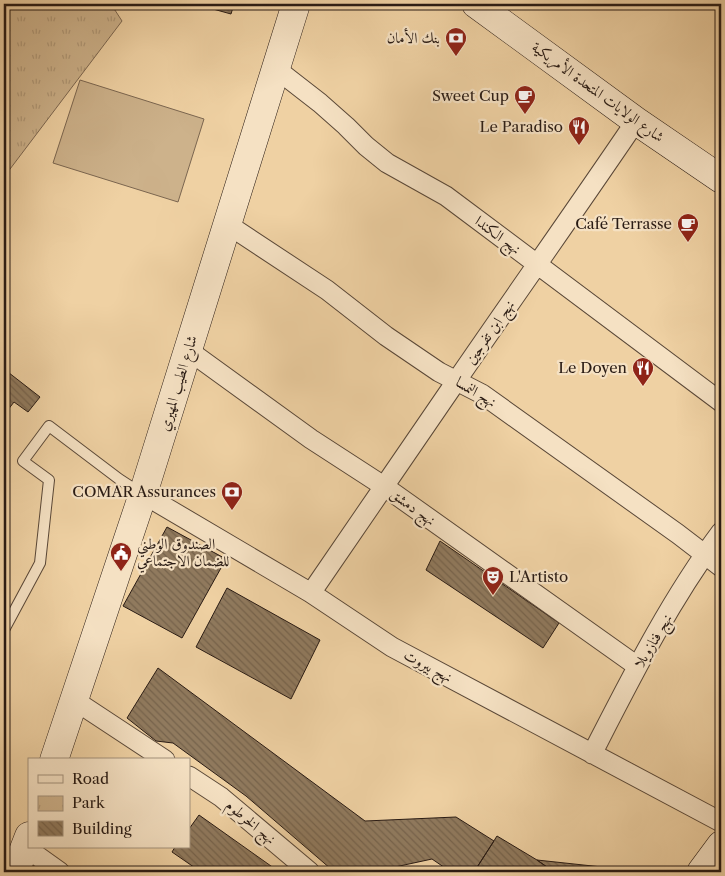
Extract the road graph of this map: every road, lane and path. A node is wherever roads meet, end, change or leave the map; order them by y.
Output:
1 (296, 4) edge
2 (476, 4) edge
3 (275, 68) junction
4 (636, 121) junction
5 (721, 179) edge
6 (227, 224) junction
7 (538, 265) junction
8 (188, 350) junction
9 (457, 380) junction
10 (721, 402) edge
11 (385, 488) junction
12 (143, 494) junction
13 (721, 532) edge
14 (704, 555) junction
15 (721, 567) edge
16 (311, 593) junction
17 (4, 630) edge
18 (637, 666) junction
19 (74, 700) junction
20 (592, 754) junction
21 (55, 758) edge
22 (162, 758) edge
23 (190, 777) edge
24 (721, 822) edge
25 (27, 841) edge
26 (721, 845) edge
27 (34, 848) edge
28 (15, 872) edge
29 (60, 872) edge
30 (310, 872) edge
31 (701, 872) edge

1 - 3 main road, شارع الطيب المهيري
2 - 4 main road, شارع الولايات المتحدة الأمريكية
3 - 6 main road, شارع الطيب المهيري
3 - 7 street, نهج الكندا
4 - 5 main road, شارع الولايات المتحدة الأمريكية
4 - 7 street, نهج ابن تفرجين
6 - 8 main road, شارع الطيب المهيري
6 - 9 street, نهج النمسا
7 - 9 street, نهج ابن تفرجين
7 - 10 street, نهج الكندا
8 - 11 street, نهج دمشق
8 - 12 main road, شارع الطيب المهيري
9 - 11 street, نهج ابن تفرجين
9 - 14 street, نهج النمسا
11 - 16 street, نهج ابن تفرجين
11 - 18 street, نهج دمشق
12 - 16 street, نهج بيروت
12 - 17 lane
12 - 19 main road, شارع الطيب المهيري
13 - 14 street, نهج فنازويلا
14 - 15 street, نهج النمسا
14 - 18 street, نهج فنازويلا
16 - 20 street, نهج بيروت
18 - 20 street, نهج فنازويلا
19 - 21 main road, شارع الطيب المهيري
19 - 22 street
20 - 24 street, نهج بيروت
23 - 30 street, نهج الخرطوم
25 - 28 main road
26 - 31 main road
27 - 29 street

